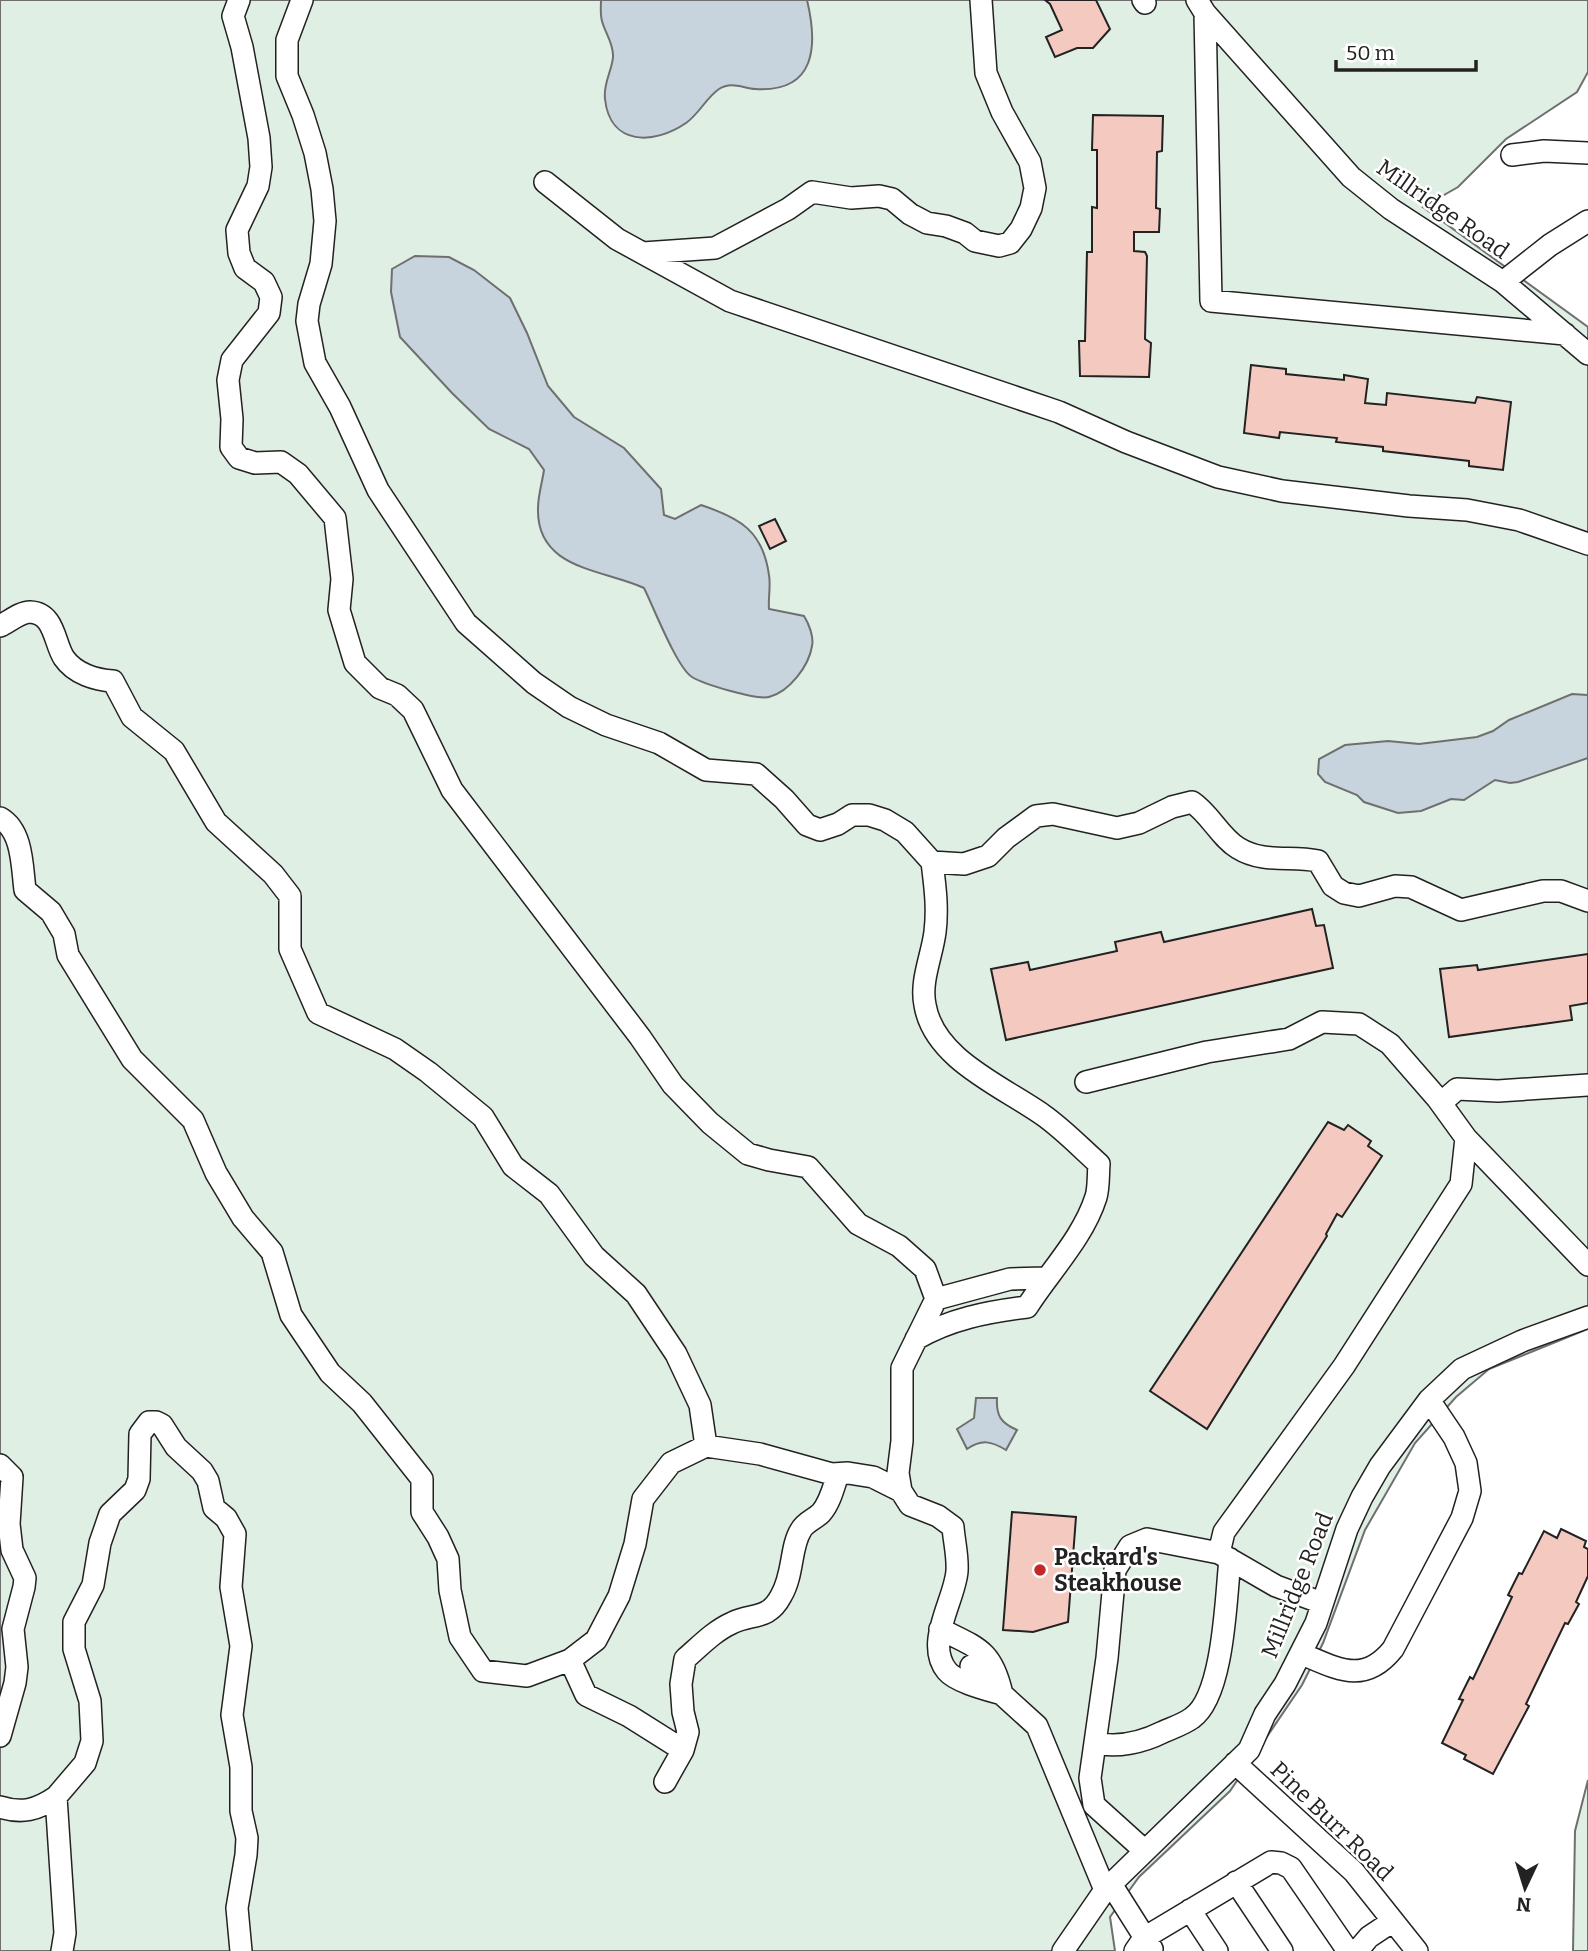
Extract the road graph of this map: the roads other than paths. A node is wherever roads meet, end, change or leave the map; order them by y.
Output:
1 (239, 0) edge
2 (302, 0) edge
3 (981, 0) edge
4 (1201, 6) edge
5 (1588, 153) edge
6 (1512, 155) dead end
7 (545, 183) dead end
8 (1588, 221) edge
9 (643, 253) junction
10 (1503, 282) junction
11 (1565, 334) junction
12 (1588, 354) edge
13 (1588, 544) edge
14 (0, 626) edge
15 (0, 818) edge
16 (932, 862) junction
17 (1588, 901) edge
18 (1086, 1082) dead end
19 (1588, 1085) edge
20 (1441, 1103) junction
21 (1466, 1138) junction
22 (1588, 1265) edge
23 (1045, 1278) junction
24 (936, 1299) junction
25 (1588, 1317) edge
26 (916, 1339) junction
27 (1429, 1400) junction
28 (706, 1446) junction
29 (0, 1465) edge
30 (838, 1474) junction
31 (901, 1491) junction
32 (1224, 1556) junction
33 (1322, 1603) junction
34 (8, 1617) edge
35 (940, 1629) junction
36 (1302, 1654) junction
37 (570, 1660) junction
38 (971, 1666) dead end
39 (1002, 1694) junction
40 (0, 1736) edge
41 (1096, 1742) junction
42 (683, 1750) junction
43 (1235, 1763) junction
44 (665, 1782) dead end
45 (56, 1797) junction
46 (0, 1807) edge
47 (1145, 1851) junction
48 (1236, 1882) junction
49 (1108, 1887) junction
50 (1190, 1910) junction
51 (1394, 1922) junction
52 (1144, 1947) edge
53 (62, 1951) edge
54 (241, 1951) edge
55 (1063, 1951) edge
56 (1217, 1951) edge
57 (1282, 1951) edge
58 (1348, 1951) edge
59 (1357, 1951) edge
60 (1417, 1951) edge

1 - 24 street
2 - 16 street
3 - 9 street
4 - 10 street, Millridge Road
4 - 11 street
5 - 6 street
7 - 9 street
8 - 10 street
9 - 13 street
10 - 11 street, Millridge Road
11 - 12 street, Millridge Road
14 - 28 street
15 - 37 street
16 - 17 street
16 - 23 street
18 - 20 street
19 - 20 street
20 - 21 street
21 - 22 street
21 - 32 street
23 - 24 street
23 - 26 street
24 - 26 street
25 - 27 street, Millridge Road
26 - 31 street
27 - 33 street, Millridge Road
27 - 36 street
28 - 30 street
28 - 37 street
29 - 34 street
30 - 31 street
30 - 42 street
31 - 35 street
32 - 33 street
32 - 41 street
32 - 41 street
33 - 36 street, Millridge Road
34 - 40 street
35 - 39 street
35 - 39 street
36 - 43 street, Millridge Road
37 - 42 street
38 - 39 street
39 - 49 street
41 - 47 street
42 - 44 street
43 - 47 street, Millridge Road
43 - 51 street, Pine Burr Road
45 - 46 street
45 - 53 street
45 - 54 street
47 - 49 street, Millridge Road
48 - 50 street
48 - 57 street
48 - 58 street
49 - 52 street
49 - 55 street, Millridge Road
50 - 52 street
50 - 56 street
51 - 59 street
51 - 60 street, Pine Burr Road

